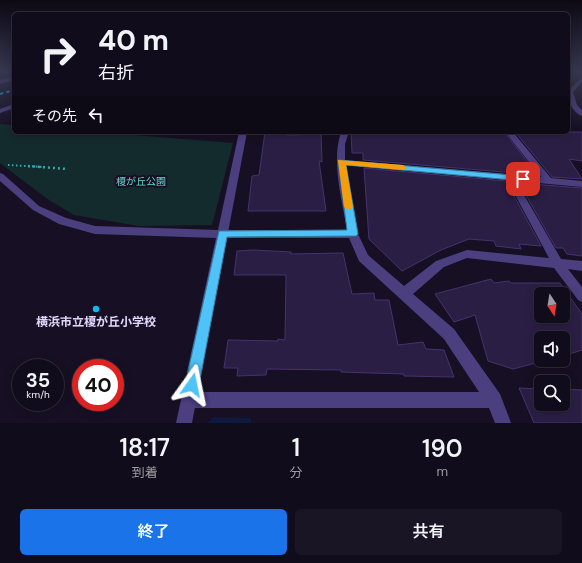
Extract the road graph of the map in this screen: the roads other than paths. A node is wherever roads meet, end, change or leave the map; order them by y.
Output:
1 (570, 92) edge
2 (12, 107) edge
3 (0, 111) edge
4 (582, 114) edge
5 (243, 134) edge
6 (344, 134) edge
7 (511, 134) edge
8 (341, 162) junction
9 (0, 176) edge
10 (510, 178) junction
11 (548, 181) junction
12 (582, 184) edge
13 (222, 234) junction
14 (353, 234) junction
15 (558, 263) junction
16 (582, 266) edge
17 (404, 294) junction
18 (582, 296) edge
19 (189, 400) junction
20 (494, 400) junction
21 (184, 423) edge
22 (502, 423) edge

1 - 4 street
2 - 3 street
5 - 13 street
6 - 8 street
7 - 11 street
8 - 10 street
8 - 14 street
9 - 13 street
10 - 11 street
10 - 15 street
11 - 12 street
13 - 14 street
13 - 19 street
14 - 17 street
15 - 16 street
15 - 17 street
15 - 18 street
17 - 20 street
19 - 20 street
19 - 21 street
20 - 22 street

